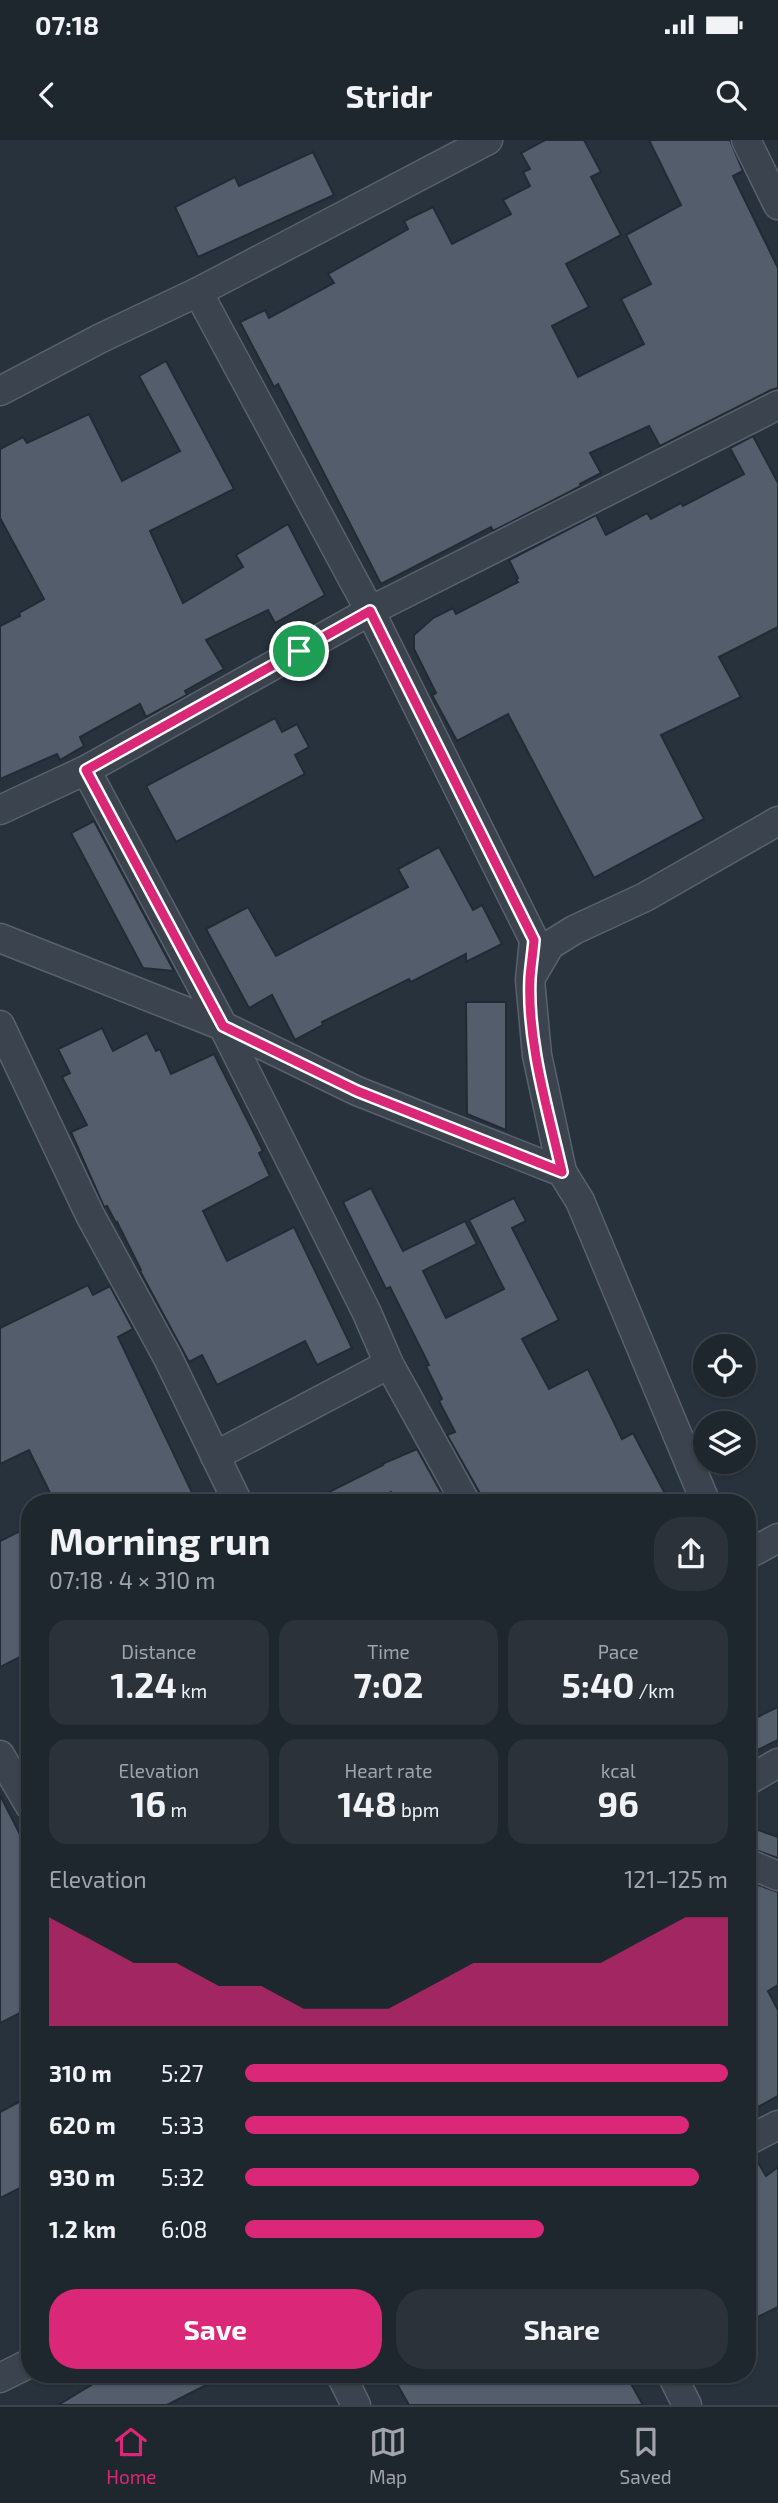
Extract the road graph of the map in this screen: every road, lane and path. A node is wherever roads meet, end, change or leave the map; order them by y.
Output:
1 (488, 140) edge
2 (746, 140) edge
3 (778, 205) edge
4 (198, 292) junction
5 (0, 391) edge
6 (778, 405) edge
7 (370, 611) junction
8 (86, 770) junction
9 (0, 810) edge
10 (778, 821) edge
11 (0, 938) edge
12 (530, 980) junction
13 (0, 1025) edge
14 (223, 1026) junction
15 (562, 1172) junction
16 (389, 1364) junction
17 (215, 1456) junction
18 (234, 1494) edge
19 (461, 1494) edge
20 (702, 1494) edge
21 (778, 1538) edge
22 (756, 1550) edge
23 (0, 1755) edge
24 (778, 1763) edge
25 (756, 1776) edge
26 (21, 1791) edge
27 (756, 1867) edge
28 (778, 1876) edge
29 (778, 2125) edge
30 (756, 2136) edge
31 (21, 2368) edge
32 (0, 2378) edge
33 (345, 2383) edge
34 (676, 2383) edge
35 (356, 2405) edge
36 (687, 2405) edge

1 - 4 street
2 - 3 street
4 - 5 street
4 - 7 street
6 - 7 street
7 - 8 street
7 - 12 street
8 - 9 street
8 - 14 street
10 - 12 street
11 - 14 street
12 - 15 street
13 - 17 street
14 - 15 street
14 - 16 street
15 - 20 street
16 - 17 street
16 - 19 street
17 - 18 street
21 - 22 street
23 - 26 street
24 - 25 street
27 - 28 street
29 - 30 street
31 - 32 street
33 - 35 street
34 - 36 street

